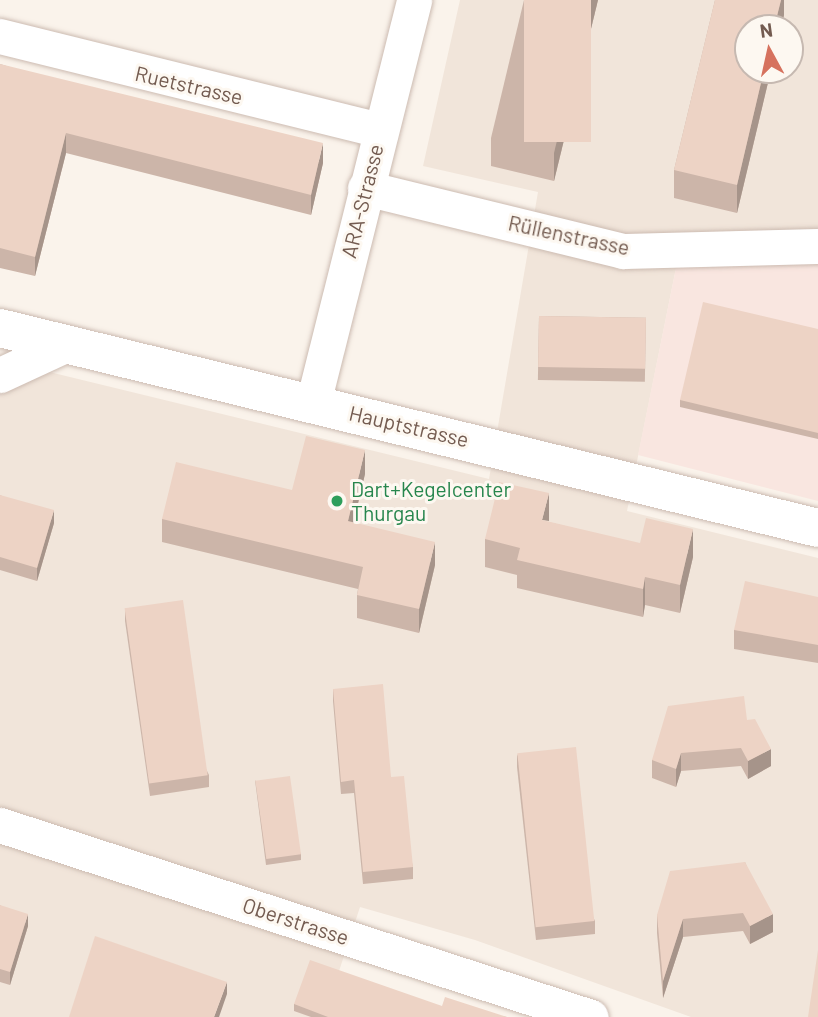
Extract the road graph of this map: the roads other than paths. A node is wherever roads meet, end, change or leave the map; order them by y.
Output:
1 (414, 0) edge
2 (0, 36) edge
3 (380, 130) junction
4 (365, 188) junction
5 (818, 246) edge
6 (0, 328) edge
7 (67, 344) junction
8 (0, 375) edge
9 (313, 403) junction
10 (818, 528) edge
11 (0, 825) edge
12 (591, 1017) edge

1 - 3 street, ARA-Strasse
2 - 3 street, Ruetstrasse
3 - 4 street, ARA-Strasse
4 - 5 street, Rüllenstrasse
4 - 9 street, ARA-Strasse
6 - 7 street, Hauptstrasse
7 - 8 street
7 - 9 street, Hauptstrasse
9 - 10 street, Hauptstrasse
11 - 12 street, Oberstrasse

